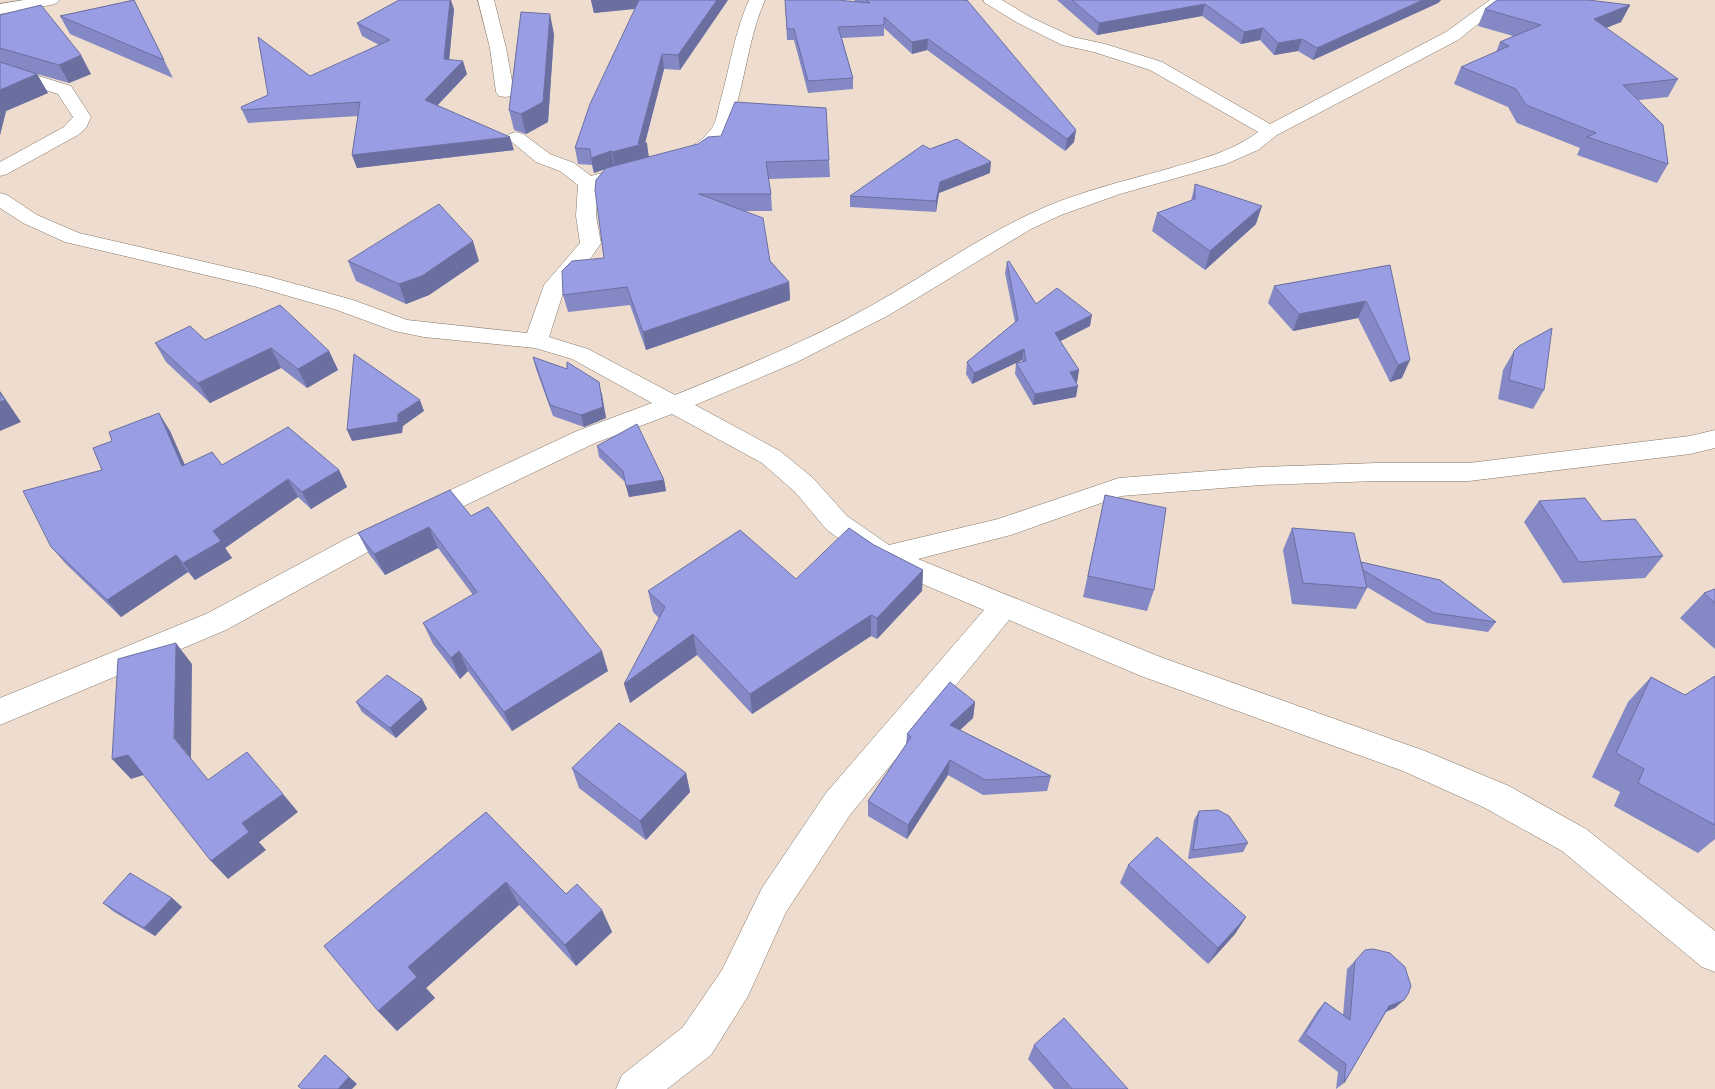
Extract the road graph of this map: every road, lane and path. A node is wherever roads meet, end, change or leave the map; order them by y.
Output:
1 (51, 0) edge
2 (486, 0) edge
3 (757, 0) edge
4 (991, 0) edge
5 (1500, 0) edge
6 (0, 8) edge
7 (0, 69) edge
8 (505, 92) dead end
9 (1270, 130) junction
10 (516, 138) dead end
11 (670, 161) edge
12 (646, 167) edge
13 (0, 170) edge
14 (588, 183) junction
15 (0, 199) edge
16 (536, 341) junction
17 (673, 405) junction
18 (1715, 439) edge
19 (885, 557) junction
20 (1005, 605) junction
21 (0, 712) edge
22 (1715, 954) edge
23 (636, 1089) edge

1 - 6 street
2 - 8 street
3 - 11 street
4 - 9 street
5 - 9 street
7 - 13 street
9 - 17 street
10 - 14 street
12 - 14 street
14 - 16 street
15 - 16 street
16 - 17 street
17 - 19 street
17 - 21 street
18 - 19 street
19 - 20 street
20 - 22 street
20 - 23 street

